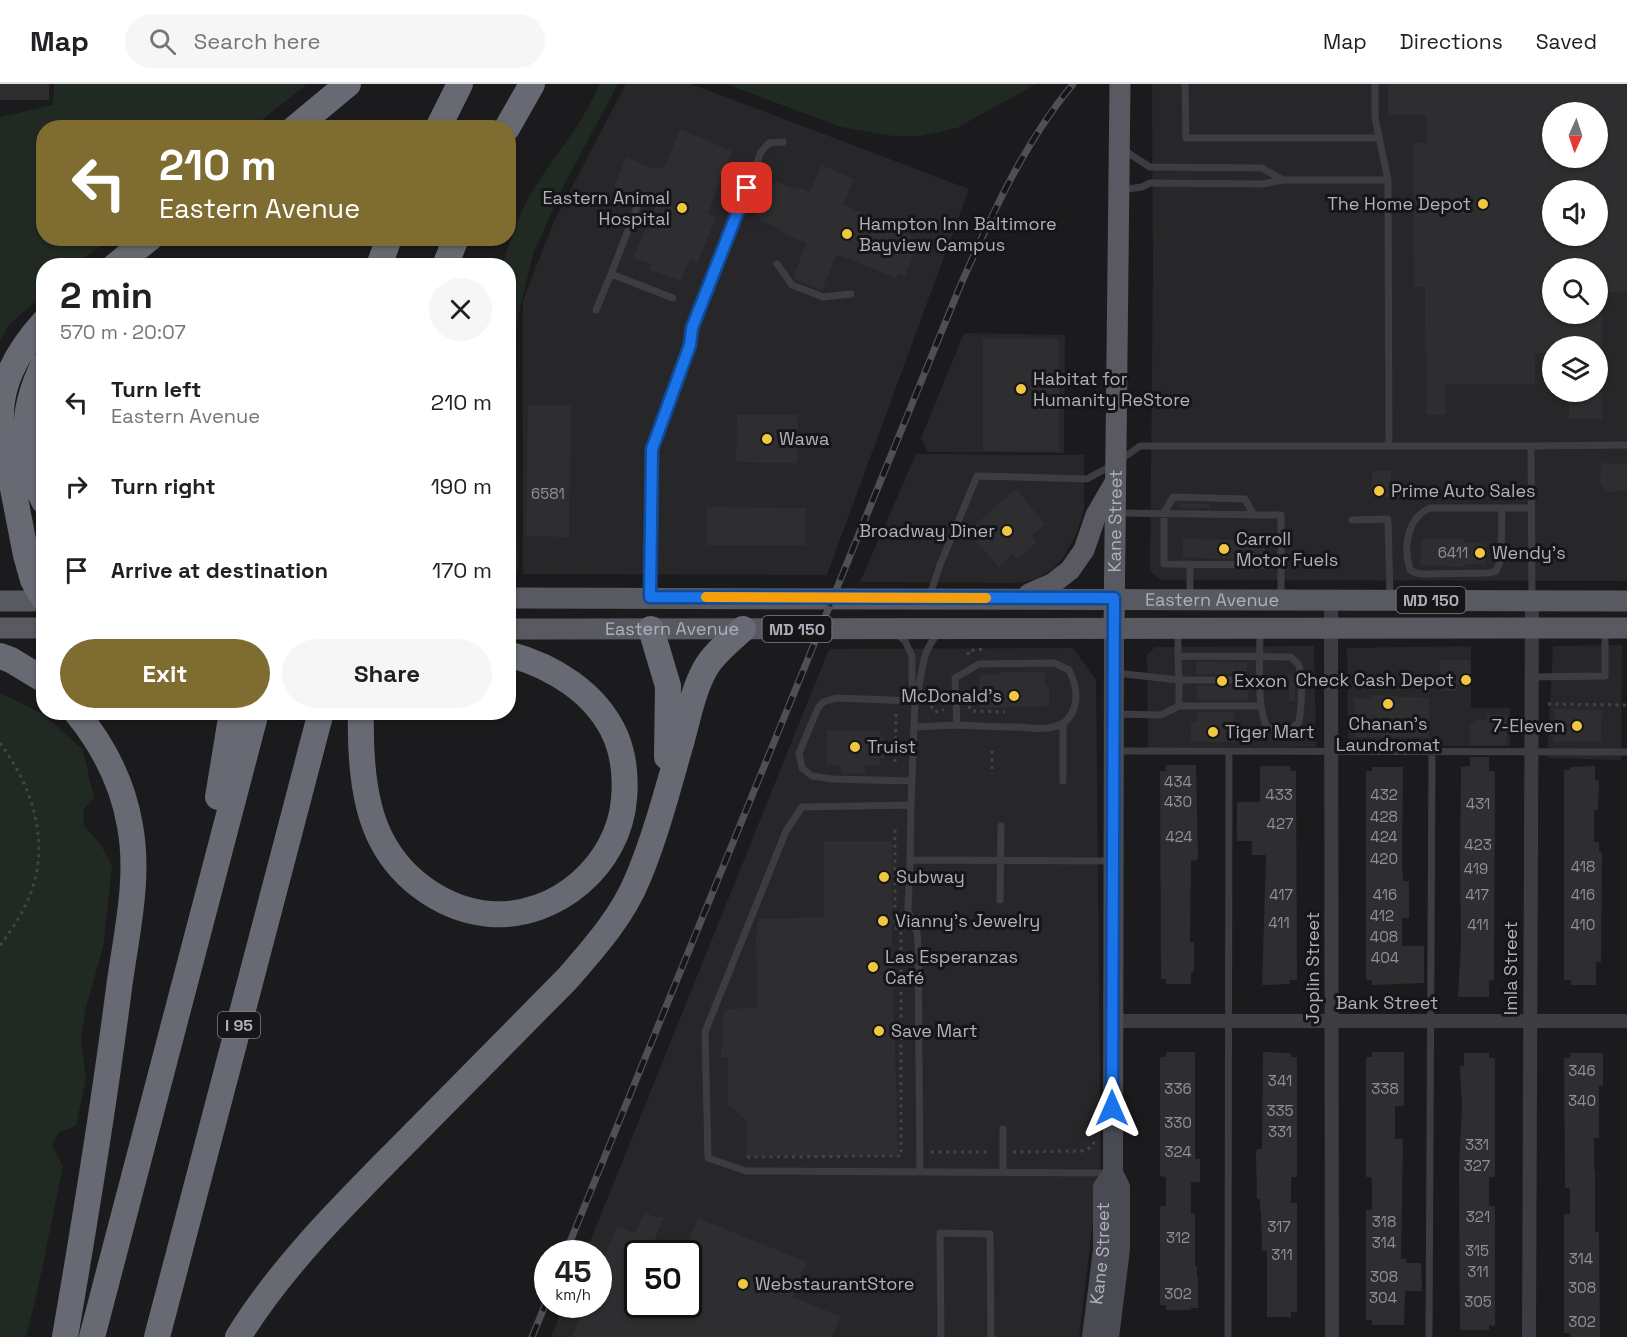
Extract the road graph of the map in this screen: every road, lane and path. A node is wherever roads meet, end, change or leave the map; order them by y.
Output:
1 (348, 84) edge
2 (460, 84) edge
3 (532, 84) edge
4 (1120, 84) edge
5 (1185, 84) edge
6 (1375, 84) edge
7 (305, 120) edge
8 (442, 120) edge
9 (512, 120) edge
10 (1379, 138) junction
11 (783, 142) dead end
12 (1119, 148) junction
13 (1282, 180) junction
14 (1388, 180) junction
15 (1119, 191) junction
16 (637, 207) dead end
17 (140, 246) edge
18 (125, 258) edge
19 (777, 264) dead end
20 (611, 274) junction
21 (851, 294) dead end
22 (673, 298) dead end
23 (596, 310) dead end
24 (36, 332) edge
25 (36, 379) edge
26 (1, 427) edge
27 (1627, 445) edge
28 (1389, 446) junction
29 (1531, 446) junction
30 (0, 456) edge
31 (1116, 472) junction
32 (36, 488) edge
33 (1502, 508) junction
34 (1532, 508) junction
35 (1115, 513) junction
36 (1164, 513) junction
37 (1254, 515) junction
38 (1352, 519) dead end
39 (1190, 564) junction
40 (1281, 565) junction
41 (36, 585) edge
42 (650, 597) junction
43 (516, 598) edge
44 (929, 598) junction
45 (1020, 598) junction
46 (1114, 598) junction
47 (1190, 599) junction
48 (1281, 599) junction
49 (1331, 599) junction
50 (36, 600) edge
51 (1390, 600) junction
52 (1532, 600) junction
53 (0, 601) edge
54 (1627, 601) edge
55 (0, 628) edge
56 (36, 628) edge
57 (1330, 628) junction
58 (1605, 628) junction
59 (1627, 628) edge
60 (516, 629) edge
61 (651, 629) junction
62 (743, 629) junction
63 (891, 629) junction
64 (944, 629) junction
65 (1114, 629) junction
66 (1178, 629) junction
67 (1260, 629) junction
68 (1531, 629) junction
69 (982, 642) dead end
70 (968, 655) dead end
71 (0, 656) edge
72 (1178, 656) junction
73 (1260, 656) junction
74 (516, 657) edge
75 (1113, 673) junction
76 (36, 675) edge
77 (1530, 677) junction
78 (1179, 680) junction
79 (1261, 680) junction
80 (915, 701) junction
81 (967, 701) dead end
82 (1548, 704) dead end
83 (1627, 705) edge
84 (1179, 706) junction
85 (1261, 709) junction
86 (896, 712) dead end
87 (1005, 712) dead end
88 (1113, 714) junction
89 (82, 720) edge
90 (231, 720) edge
91 (254, 720) edge
92 (319, 720) edge
93 (361, 720) edge
94 (1063, 723) junction
95 (957, 725) junction
96 (914, 727) junction
97 (0, 743) edge
98 (992, 751) dead end
99 (1113, 751) junction
100 (1229, 752) junction
101 (1330, 752) junction
102 (1432, 752) junction
103 (1530, 752) junction
104 (1627, 752) edge
105 (895, 762) dead end
106 (992, 774) dead end
107 (912, 781) junction
108 (1063, 781) dead end
109 (666, 796) junction
110 (911, 805) junction
111 (1001, 826) dead end
112 (895, 827) dead end
113 (910, 860) junction
114 (1001, 861) junction
115 (1113, 861) junction
116 (1000, 900) dead end
117 (0, 946) edge
118 (191, 954) junction
119 (1112, 1021) junction
120 (1228, 1021) junction
121 (1331, 1021) junction
122 (1429, 1021) junction
123 (1529, 1021) junction
124 (1627, 1021) edge
125 (1003, 1129) dead end
126 (1096, 1138) dead end
127 (929, 1152) dead end
128 (989, 1152) dead end
129 (1013, 1152) dead end
130 (747, 1157) dead end
131 (920, 1172) junction
132 (1003, 1173) junction
133 (1113, 1173) junction
134 (64, 1337) edge
135 (92, 1337) edge
136 (157, 1337) edge
137 (238, 1337) edge
138 (941, 1337) edge
139 (991, 1337) edge
140 (1092, 1337) edge
141 (1109, 1337) edge
142 (1228, 1337) edge
143 (1332, 1337) edge
144 (1429, 1337) edge
145 (1529, 1337) edge

1 - 7 highway
2 - 8 highway
3 - 9 highway
4 - 12 main road, Kane Street
5 - 10 lane
6 - 10 lane
10 - 14 lane
11 - 42 lane
12 - 13 lane
12 - 15 main road, Kane Street
13 - 14 lane
13 - 15 lane
14 - 28 lane
15 - 31 main road, Kane Street
16 - 20 lane
17 - 18 highway
19 - 21 lane
20 - 22 lane
20 - 23 lane
24 - 26 highway
25 - 32 highway
26 - 30 highway
26 - 41 highway
27 - 29 lane
28 - 29 lane
28 - 31 lane
29 - 34 lane
31 - 35 main road, Kane Street
31 - 44 lane
31 - 45 main road
33 - 33 lane
33 - 34 lane
34 - 52 lane
35 - 36 lane
35 - 46 main road, Kane Street
36 - 37 lane
36 - 37 lane
36 - 39 lane
37 - 40 lane
38 - 51 lane
39 - 40 lane
39 - 47 lane
40 - 48 lane
42 - 43 main road, Eastern Avenue / MD 150
42 - 44 main road, Eastern Avenue / MD 150
42 - 61 main road
44 - 45 main road, Eastern Avenue / MD 150
45 - 46 main road, Eastern Avenue / MD 150
46 - 47 main road, Eastern Avenue / MD 150
46 - 65 main road, Kane Street
47 - 48 main road, Eastern Avenue / MD 150
48 - 49 main road, Eastern Avenue / MD 150
49 - 51 main road, Eastern Avenue / MD 150
49 - 57 street, Joplin Street
50 - 53 main road
51 - 52 main road, Eastern Avenue / MD 150
52 - 54 main road, Eastern Avenue / MD 150
52 - 68 street, Imla Street
55 - 56 main road
57 - 67 main road, Eastern Avenue / MD 150
57 - 68 main road, Eastern Avenue / MD 150
57 - 101 street, Joplin Street
58 - 59 main road, Eastern Avenue / MD 150
58 - 68 main road, Eastern Avenue / MD 150
58 - 77 lane
60 - 61 main road, Eastern Avenue / MD 150
61 - 62 main road, Eastern Avenue / MD 150
61 - 109 highway
62 - 63 main road, Eastern Avenue / MD 150
62 - 109 highway
63 - 64 main road, Eastern Avenue / MD 150
63 - 80 lane
64 - 65 main road, Eastern Avenue / MD 150
64 - 80 lane
65 - 66 main road, Eastern Avenue / MD 150
65 - 75 main road, Kane Street
66 - 67 main road, Eastern Avenue / MD 150
66 - 72 lane
67 - 73 lane
68 - 77 street, Imla Street
69 - 70 path
71 - 76 highway
72 - 73 lane
72 - 78 lane
73 - 79 lane
73 - 85 lane
74 - 93 highway
75 - 78 lane
75 - 88 main road, Kane Street
77 - 103 street, Imla Street
78 - 79 lane
78 - 84 lane
79 - 85 lane
80 - 96 lane
80 - 107 lane
81 - 87 path
82 - 83 path
84 - 85 lane
84 - 88 lane
86 - 105 path
88 - 99 main road, Kane Street
89 - 134 highway
90 - 118 highway
91 - 118 highway
92 - 136 highway, I 95
94 - 95 lane
94 - 95 lane
94 - 108 lane
95 - 96 lane
96 - 107 lane
97 - 117 path
98 - 106 path
99 - 100 lane
99 - 115 main road, Kane Street
100 - 101 lane
100 - 120 lane
101 - 102 lane
101 - 121 street, Joplin Street
102 - 103 lane
102 - 122 lane
103 - 104 lane
103 - 123 street, Imla Street
107 - 110 lane
109 - 137 highway
110 - 113 lane
110 - 131 lane
111 - 114 lane
112 - 130 path
113 - 114 lane
113 - 131 lane
114 - 115 lane
114 - 116 lane
115 - 119 main road, Kane Street
118 - 135 highway
119 - 120 street, Bank Street
119 - 133 main road, Kane Street
120 - 121 street, Bank Street
120 - 142 lane
121 - 122 street, Bank Street
121 - 143 street, Joplin Street
122 - 123 street, Bank Street
122 - 144 lane
123 - 124 street, Bank Street
123 - 145 street, Imla Street
125 - 132 lane
126 - 129 path
127 - 128 path
131 - 132 lane
132 - 133 lane
133 - 140 main road, Kane Street
133 - 141 main road, Kane Street
138 - 139 lane

